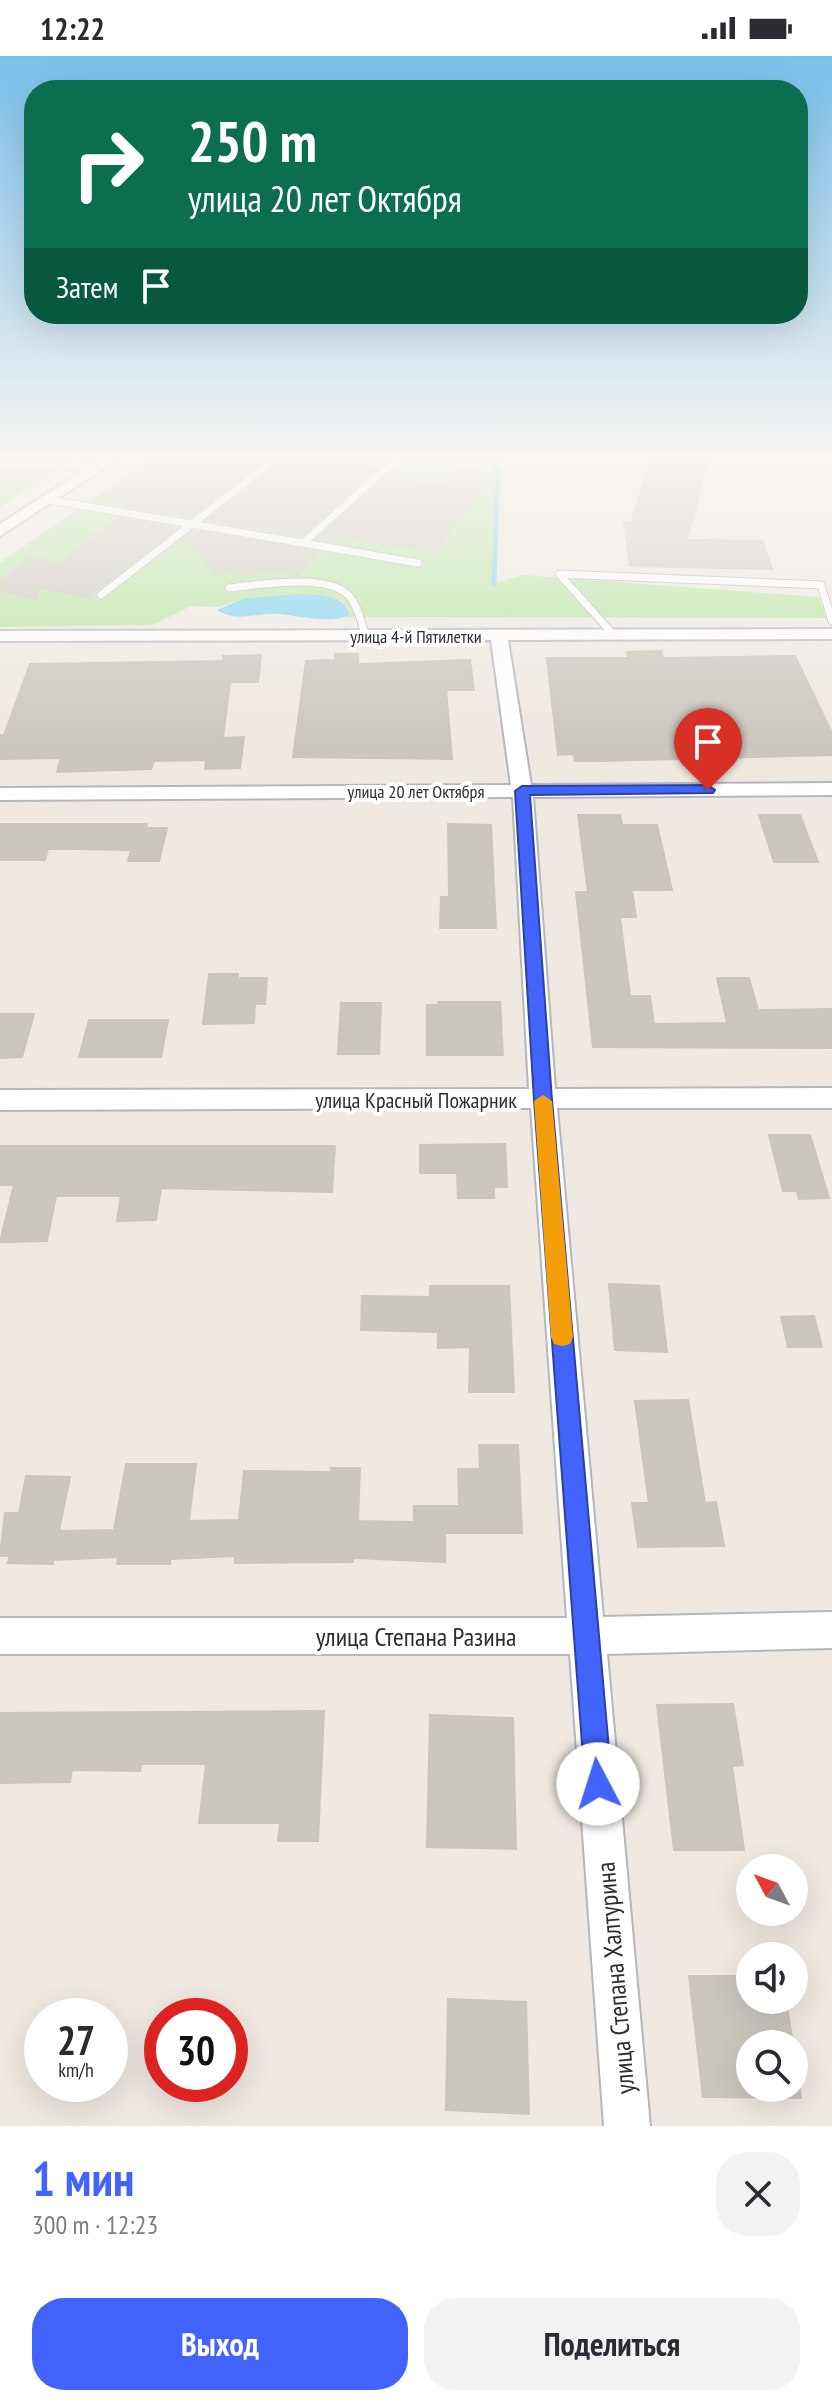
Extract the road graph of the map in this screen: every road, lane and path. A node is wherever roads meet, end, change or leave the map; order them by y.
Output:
1 (159, 550) edge
2 (341, 550) edge
3 (418, 563) dead end
4 (229, 588) dead end
5 (101, 595) dead end
6 (832, 621) edge
7 (612, 633) junction
8 (832, 634) edge
9 (0, 636) edge
10 (366, 636) junction
11 (499, 636) junction
12 (832, 789) edge
13 (522, 791) junction
14 (0, 794) edge
15 (832, 1098) edge
16 (0, 1100) edge
17 (543, 1100) junction
18 (832, 1630) edge
19 (0, 1636) edge
20 (585, 1636) junction
21 (627, 2126) edge

1 - 5 lane
2 - 3 lane
4 - 10 lane
6 - 7 lane
7 - 8 street, улица 4-й Пятилетки
7 - 11 street, улица 4-й Пятилетки
9 - 10 street, улица 4-й Пятилетки
10 - 11 street, улица 4-й Пятилетки
11 - 13 street, улица Степана Халтурина
12 - 13 street, улица 20 лет Октября
13 - 14 street, улица 20 лет Октября
13 - 17 street, улица Степана Халтурина
15 - 17 street, улица Красный Пожарник
16 - 17 street, улица Красный Пожарник
17 - 20 street, улица Степана Халтурина
18 - 20 street, улица Степана Разина
19 - 20 street, улица Степана Разина
20 - 21 street, улица Степана Халтурина

